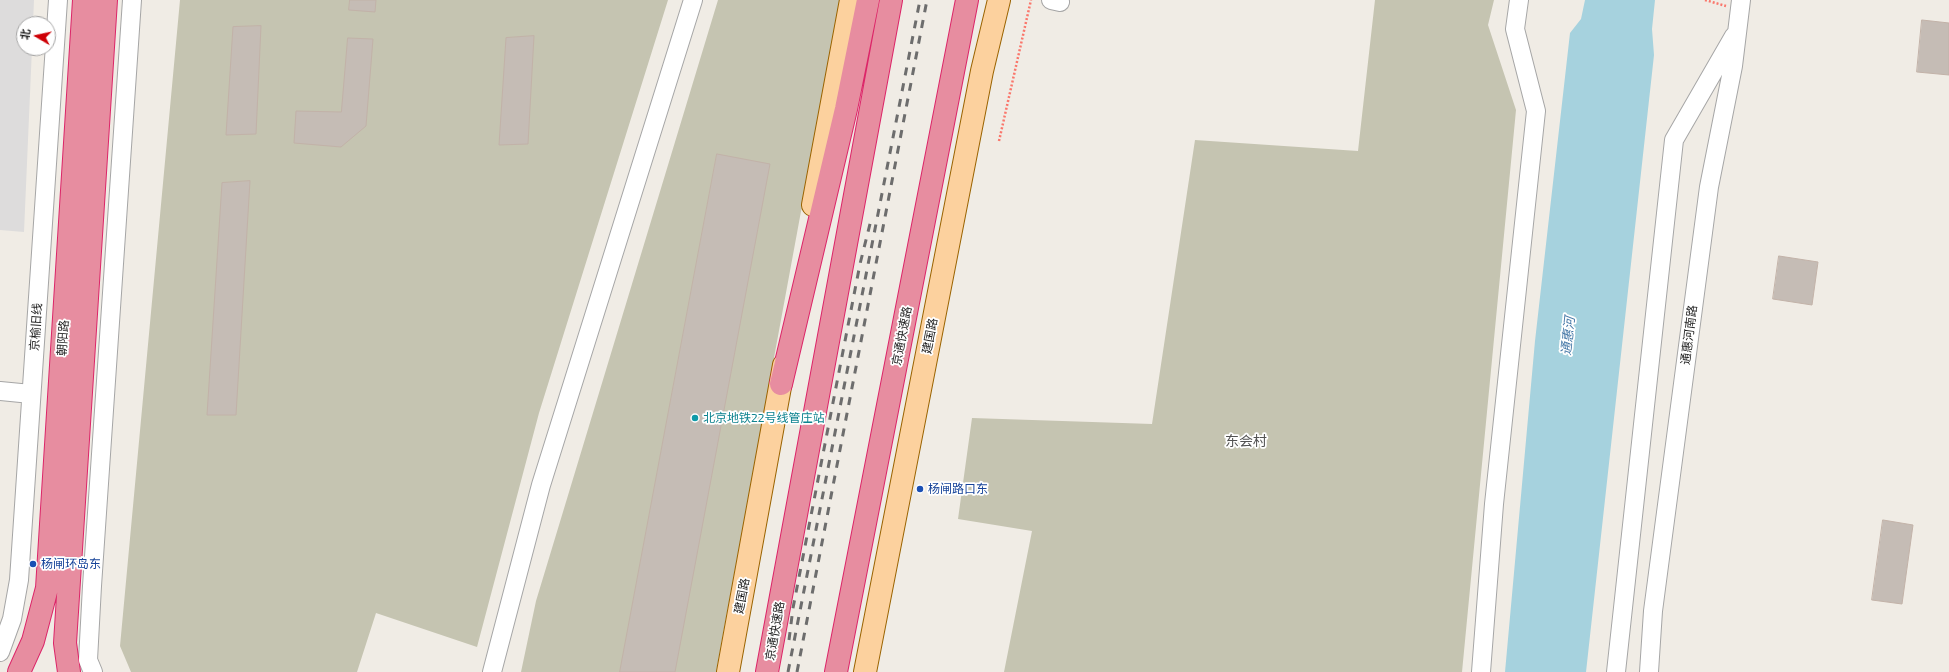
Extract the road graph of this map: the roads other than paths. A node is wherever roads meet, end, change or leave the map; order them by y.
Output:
1 (58, 0) edge
2 (84, 0) edge
3 (106, 0) edge
4 (132, 0) edge
5 (693, 0) edge
6 (851, 0) edge
7 (868, 0) edge
8 (892, 0) edge
9 (967, 0) edge
10 (999, 0) edge
11 (1519, 0) edge
12 (1740, 5) edge
13 (1737, 30) junction
14 (781, 384) junction
15 (0, 391) edge
16 (31, 394) junction
17 (0, 652) edge
18 (19, 672) edge
19 (69, 672) edge
20 (93, 672) edge
21 (492, 672) edge
22 (728, 672) edge
23 (767, 672) edge
24 (836, 672) edge
25 (865, 672) edge
26 (1481, 672) edge
27 (1616, 672) edge
28 (1648, 672) edge

1 - 16 street, 京榆旧线
2 - 18 highway, 朝阳路
3 - 19 highway, 朝阳路
4 - 20 street
5 - 21 street
6 - 14 main road, 建国路
7 - 14 highway
8 - 23 highway, 京通快速路
9 - 24 highway, 京通快速路
10 - 25 main road, 建国路
11 - 26 street
12 - 13 street, 通惠河南路
13 - 27 street
13 - 28 street, 通惠河南路
14 - 22 main road, 建国路
15 - 16 street
16 - 17 street, 京榆旧线

